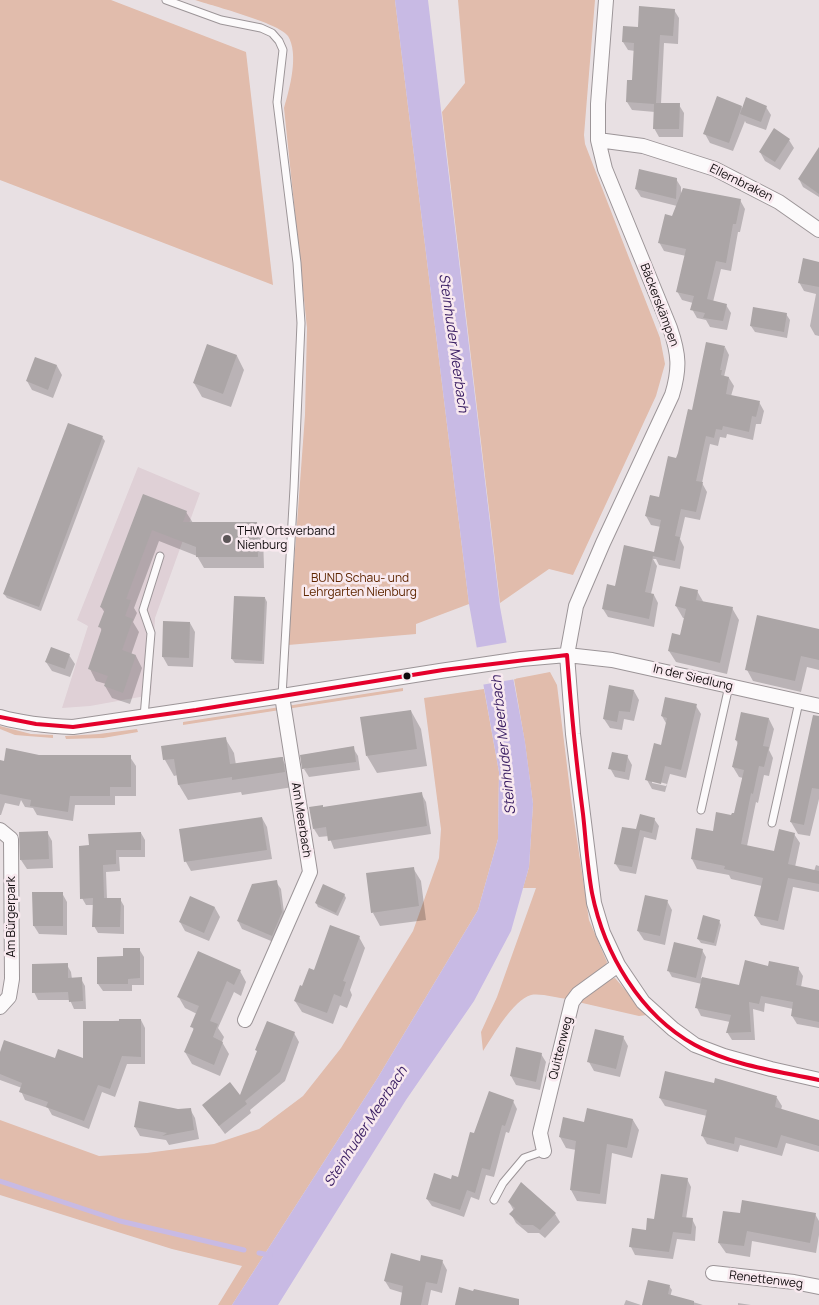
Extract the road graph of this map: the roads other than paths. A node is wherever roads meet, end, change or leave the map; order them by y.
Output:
1 (166, 0) edge
2 (606, 0) edge
3 (598, 140) junction
4 (819, 230) edge
5 (160, 556) dead end
6 (567, 655) junction
7 (729, 686) junction
8 (282, 696) junction
9 (799, 702) junction
10 (819, 706) edge
11 (0, 717) edge
12 (144, 717) junction
13 (701, 810) dead end
14 (772, 823) dead end
15 (0, 830) edge
16 (618, 965) junction
17 (0, 1007) edge
18 (244, 1020) dead end
19 (819, 1080) edge
20 (544, 1151) joint
21 (494, 1200) dead end
22 (713, 1273) dead end
23 (819, 1288) edge

1 - 8 lane
2 - 3 street, Bäckerskämpen
3 - 4 street, Ellernbraken
3 - 6 street, Bäckerskämpen
5 - 12 lane
6 - 7 street, In der Siedlung
6 - 8 street, In der Siedlung
6 - 16 street, Bäckerskämpen
7 - 9 street, In der Siedlung
7 - 13 lane
8 - 12 street, In der Siedlung
8 - 18 street, Am Meerbach
9 - 10 street, In der Siedlung
9 - 14 lane
11 - 12 street, In der Siedlung
15 - 17 street, Am Bürgerpark
16 - 19 street, Bäckerskämpen
16 - 20 street, Quittenweg
20 - 21 lane
22 - 23 street, Renettenweg

